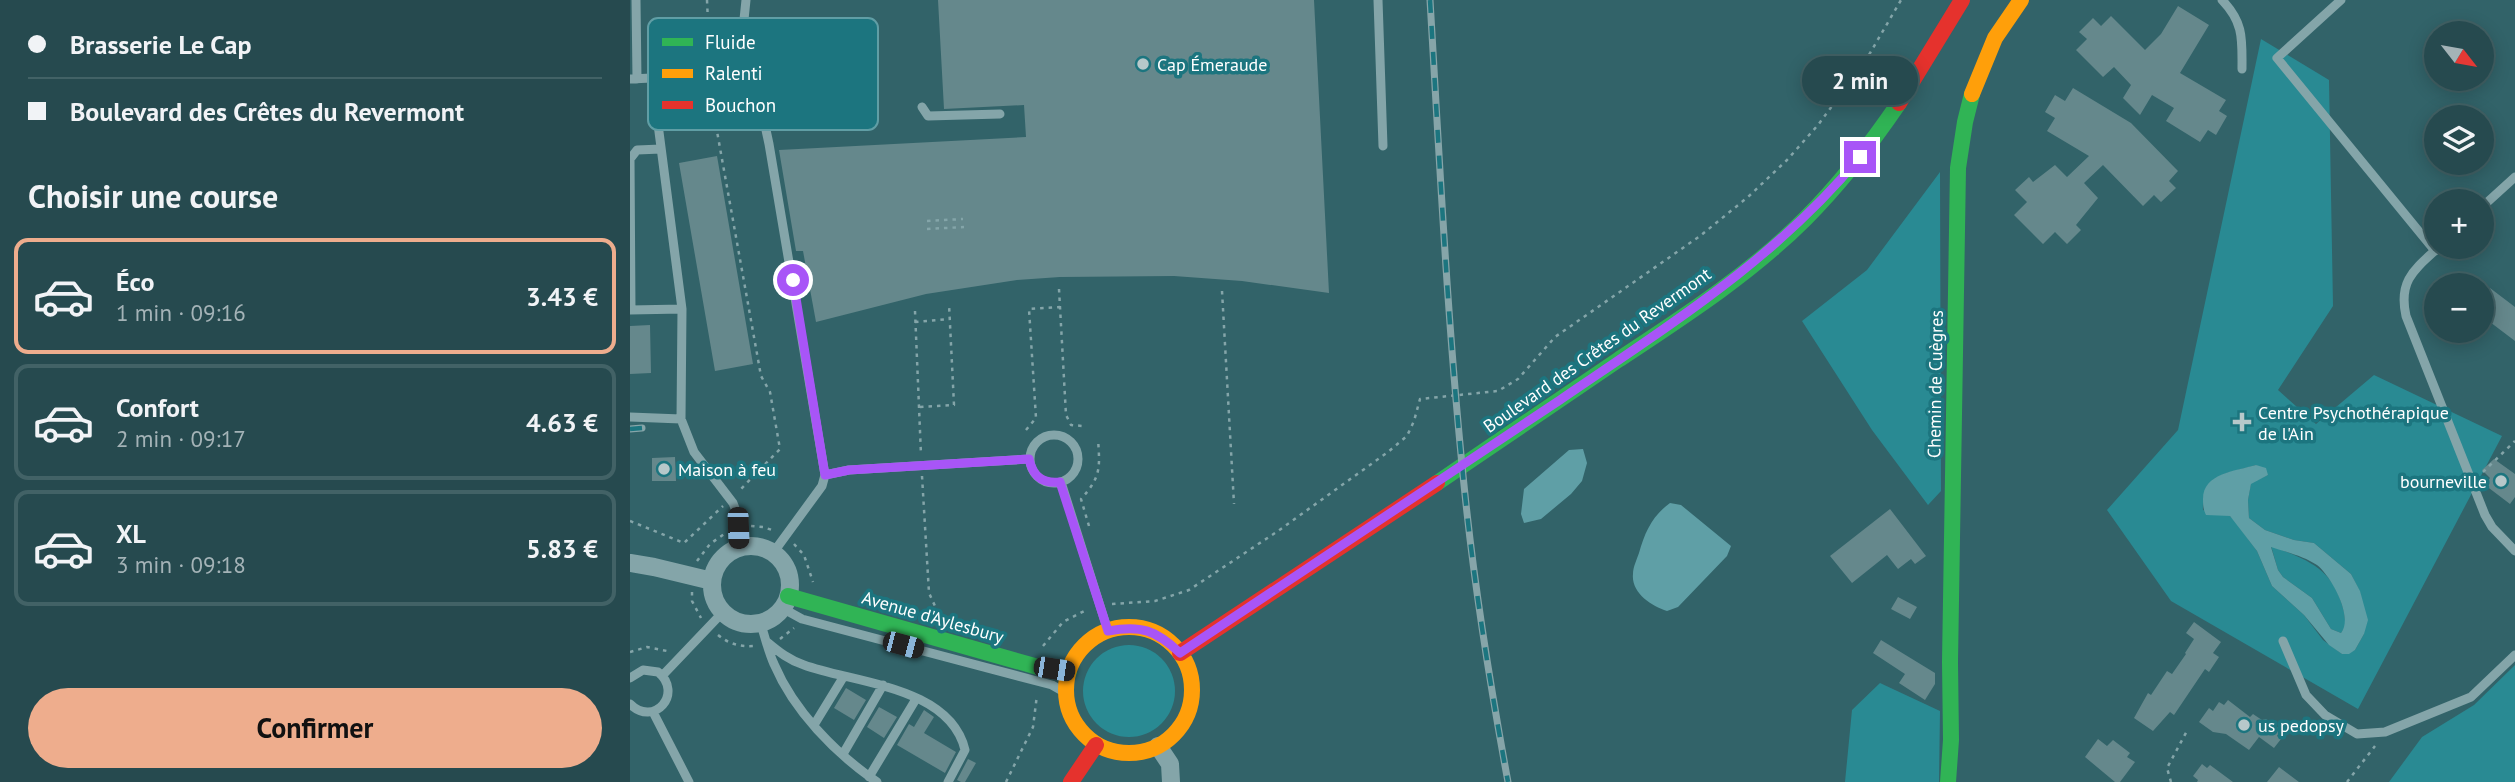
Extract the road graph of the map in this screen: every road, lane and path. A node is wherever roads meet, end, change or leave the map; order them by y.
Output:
1 (636, 0) edge
2 (707, 0) edge
3 (746, 0) edge
4 (1378, 0) edge
5 (1901, 0) edge
6 (1962, 0) edge
7 (2021, 0) edge
8 (2222, 0) edge
9 (2341, 0) edge
10 (708, 18) edge
11 (744, 18) edge
12 (633, 27) edge
13 (2242, 69) dead end
14 (634, 79) edge
15 (922, 107) dead end
16 (1000, 114) dead end
17 (659, 130) edge
18 (717, 130) edge
19 (766, 130) edge
20 (1383, 146) dead end
21 (661, 149) junction
22 (2515, 177) edge
23 (2494, 196) edge
24 (963, 219) dead end
25 (927, 221) dead end
26 (964, 227) dead end
27 (928, 229) dead end
28 (2424, 233) edge
29 (2426, 259) edge
30 (1059, 289) dead end
31 (1222, 291) dead end
32 (949, 304) dead end
33 (1060, 307) junction
34 (682, 309) junction
35 (631, 310) edge
36 (915, 311) dead end
37 (950, 319) junction
38 (915, 322) junction
39 (919, 407) junction
40 (630, 417) edge
41 (681, 419) junction
42 (1083, 426) dead end
43 (1026, 430) dead end
44 (1097, 439) dead end
45 (2515, 441) edge
46 (1029, 459) junction
47 (921, 465) junction
48 (2483, 472) dead end
49 (825, 475) junction
50 (1060, 482) junction
51 (730, 499) junction
52 (1234, 504) dead end
53 (630, 521) edge
54 (1090, 527) dead end
55 (738, 528) junction
56 (785, 537) junction
57 (739, 548) junction
58 (2515, 551) edge
59 (773, 553) junction
60 (630, 563) edge
61 (692, 576) junction
62 (712, 581) junction
63 (809, 601) junction
64 (785, 602) junction
65 (1100, 607) junction
66 (723, 612) junction
67 (802, 619) junction
68 (930, 619) dead end
69 (760, 622) junction
70 (710, 627) junction
71 (1108, 631) junction
72 (2283, 641) dead end
73 (767, 642) junction
74 (630, 652) edge
75 (669, 652) dead end
76 (1180, 653) junction
77 (2515, 655) edge
78 (1069, 672) junction
79 (1038, 674) junction
80 (662, 676) junction
81 (844, 676) junction
82 (630, 678) edge
83 (883, 685) junction
84 (1066, 692) junction
85 (916, 699) junction
86 (630, 704) edge
87 (653, 712) junction
88 (814, 725) junction
89 (2188, 729) dead end
90 (2385, 732) junction
91 (1096, 744) junction
92 (1158, 746) junction
93 (843, 754) junction
94 (873, 779) edge
95 (689, 782) edge
96 (948, 782) edge
97 (1006, 782) edge
98 (1071, 782) edge
99 (1171, 782) edge
100 (1948, 782) edge
101 (2171, 782) edge
102 (2347, 782) edge

1 - 12 lane
2 - 10 path
3 - 11 lane
4 - 20 lane
5 - 65 path
6 - 76 main road, Boulevard des Crêtes du Revermont
7 - 100 main road, Chemin de Cuègres
8 - 13 lane
9 - 28 lane
12 - 14 lane
15 - 16 lane
17 - 21 lane
18 - 51 path
19 - 49 lane
21 - 34 lane
21 - 35 lane
22 - 23 lane
24 - 25 path
26 - 27 path
29 - 58 lane
30 - 33 path
31 - 52 path
32 - 37 path
33 - 42 path
33 - 43 path
34 - 35 lane
34 - 41 lane
36 - 38 path
37 - 38 path
37 - 39 path
38 - 39 path
39 - 47 path
40 - 41 lane
41 - 51 lane
44 - 54 path
45 - 48 path
46 - 47 lane
46 - 50 lane
46 - 50 lane
47 - 49 lane
47 - 68 path
49 - 56 lane
50 - 65 lane
51 - 53 path
51 - 55 lane
55 - 56 path
55 - 57 lane
55 - 61 path
56 - 59 lane
56 - 63 path
57 - 59 street
57 - 62 street
59 - 64 street
60 - 61 street
61 - 62 street
61 - 70 path
62 - 66 street
63 - 64 main road, Avenue d'Aylesbury
63 - 79 main road, Avenue d'Aylesbury
64 - 67 lane
64 - 69 street
65 - 71 lane
65 - 79 path
66 - 69 street
66 - 70 lane
67 - 73 path
67 - 79 lane
69 - 73 lane
70 - 73 path
70 - 80 lane
71 - 76 main road
71 - 78 main road
72 - 90 lane
73 - 81 lane
73 - 88 lane
74 - 75 path
76 - 92 main road
77 - 90 lane
78 - 79 main road, Avenue d'Aylesbury
78 - 84 main road
79 - 84 lane
79 - 97 path
80 - 82 lane
80 - 87 lane
81 - 83 lane
81 - 88 lane
83 - 85 lane
83 - 93 lane
84 - 91 main road
85 - 94 lane
85 - 96 lane
86 - 87 lane
87 - 95 lane
88 - 93 lane
89 - 101 path
90 - 102 path
91 - 92 main road
91 - 98 main road
92 - 99 street
93 - 94 lane

